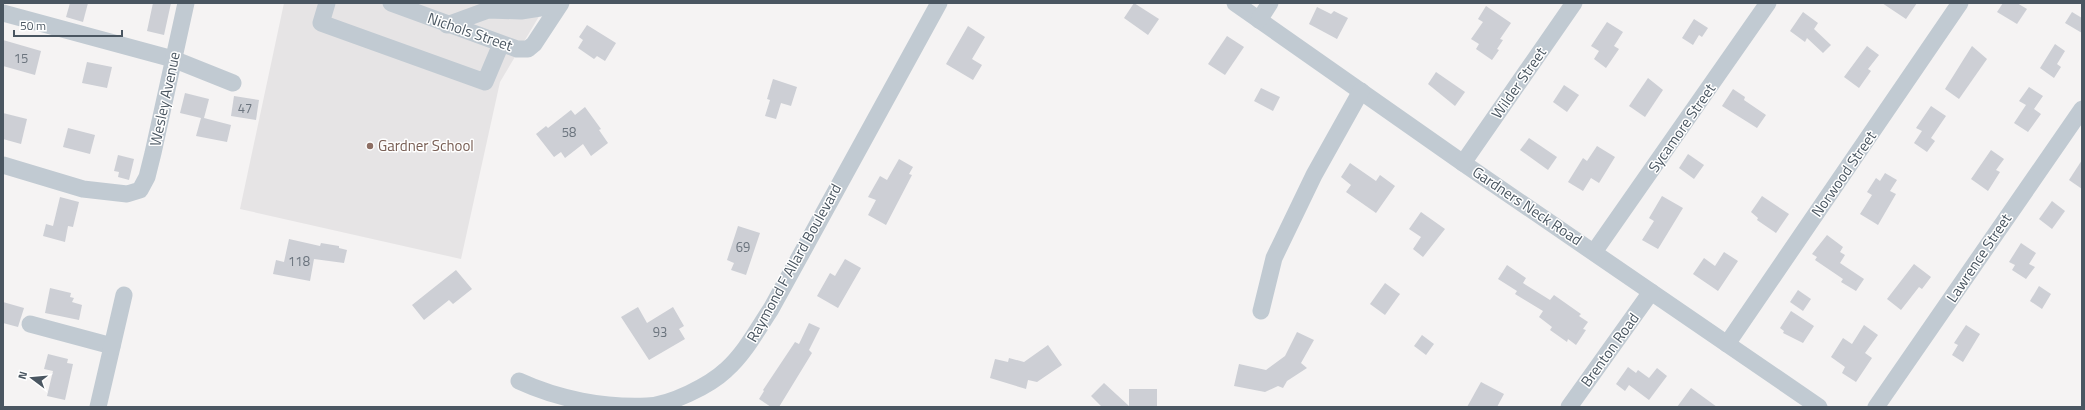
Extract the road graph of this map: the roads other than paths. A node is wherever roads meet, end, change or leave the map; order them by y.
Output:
1 (186, 3) edge
2 (327, 3) edge
3 (391, 3) edge
4 (939, 3) edge
5 (1235, 3) edge
6 (1270, 3) edge
7 (1574, 3) edge
8 (1768, 3) edge
9 (1960, 3) edge
10 (560, 4) edge
11 (3, 13) edge
12 (1259, 20) junction
13 (447, 25) junction
14 (501, 44) junction
15 (173, 59) junction
16 (233, 83) dead end
17 (1361, 91) junction
18 (2082, 109) edge
19 (1463, 163) junction
20 (3, 165) edge
21 (1594, 252) junction
22 (1651, 292) junction
23 (124, 295) dead end
24 (1261, 311) dead end
25 (30, 324) dead end
26 (1727, 344) junction
27 (112, 346) junction
28 (519, 381) dead end
29 (98, 407) edge
30 (1569, 407) edge
31 (1819, 407) edge
32 (1876, 407) edge

1 - 15 street, Wesley Avenue
2 - 14 street
3 - 13 street, Nichols Street
4 - 28 street, Raymond F Allard Boulevard
5 - 12 street, Gardners Neck Road
6 - 12 street
7 - 19 street, Wilder Street
8 - 21 street, Sycamore Street
9 - 26 street, Norwood Street
10 - 13 street
10 - 14 street, Nichols Street
11 - 15 street
12 - 17 street, Gardners Neck Road
13 - 14 street, Nichols Street
15 - 16 street
15 - 20 street, Wesley Avenue
17 - 19 street, Gardners Neck Road
17 - 24 street
18 - 32 street, Lawrence Street
19 - 21 street, Gardners Neck Road
21 - 22 street, Gardners Neck Road
22 - 26 street, Gardners Neck Road
22 - 30 street, Brenton Road
23 - 27 street
25 - 27 street
26 - 31 street, Gardners Neck Road
27 - 29 street

